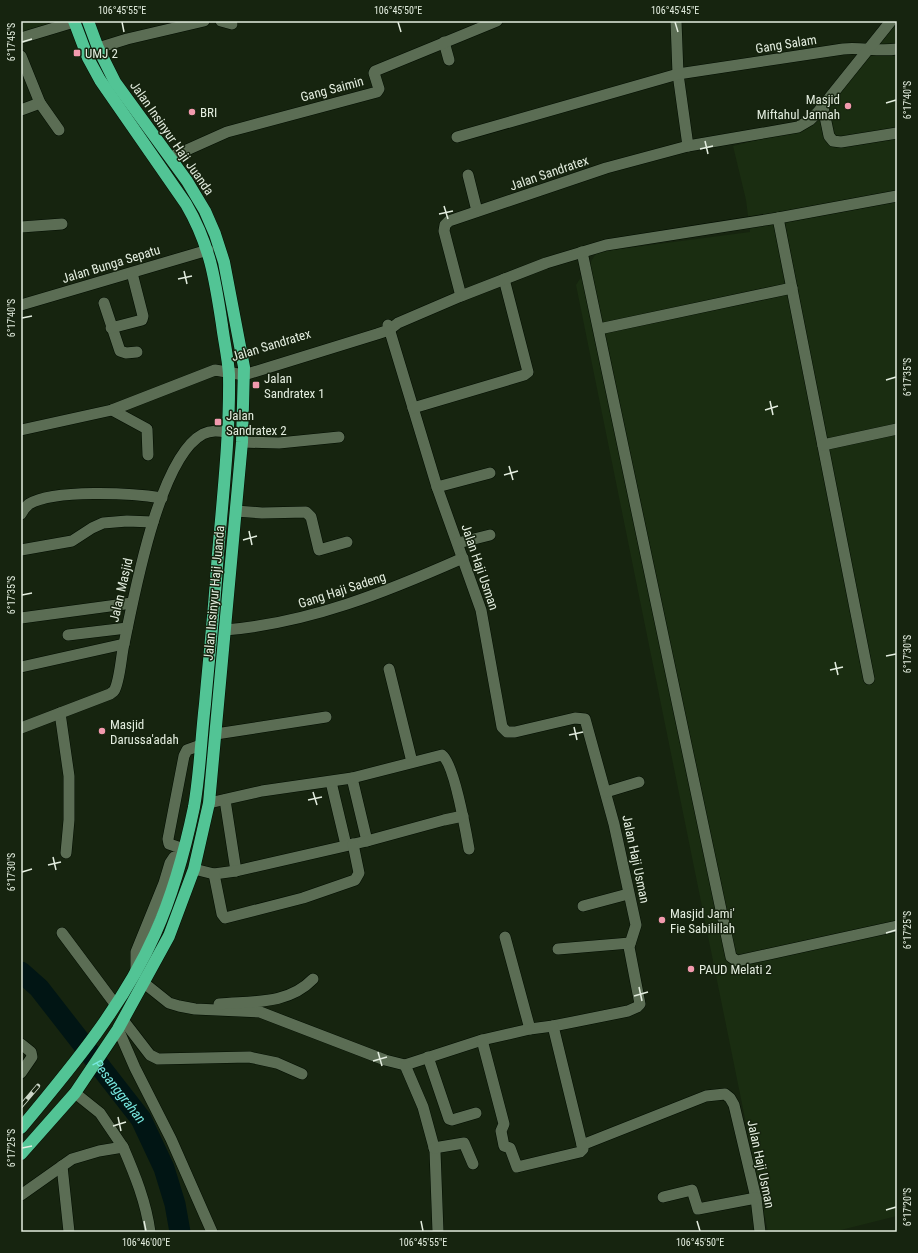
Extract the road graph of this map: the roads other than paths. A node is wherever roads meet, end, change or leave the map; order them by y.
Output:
1 (74, 21) edge
2 (88, 21) edge
3 (204, 21) edge
4 (221, 21) edge
5 (497, 21) edge
6 (676, 21) edge
7 (891, 21) edge
8 (232, 24) dead end
9 (21, 38) edge
10 (444, 42) junction
11 (98, 48) junction
12 (897, 48) edge
13 (870, 49) junction
14 (21, 56) edge
15 (449, 60) dead end
16 (678, 74) junction
17 (40, 103) junction
18 (823, 107) junction
19 (21, 110) edge
20 (59, 130) dead end
21 (897, 133) edge
22 (457, 137) dead end
23 (688, 146) junction
24 (171, 157) junction
25 (468, 175) dead end
26 (897, 196) edge
27 (477, 211) junction
28 (778, 218) junction
29 (62, 224) dead end
30 (21, 228) edge
31 (208, 250) junction
32 (582, 252) junction
33 (132, 272) junction
34 (504, 279) junction
35 (792, 288) junction
36 (461, 296) junction
37 (104, 304) dead end
38 (21, 305) edge
39 (392, 326) junction
40 (111, 328) junction
41 (599, 329) junction
42 (137, 352) dead end
43 (244, 371) junction
44 (229, 372) junction
45 (413, 408) junction
46 (112, 410) junction
47 (897, 429) edge
48 (21, 430) edge
49 (227, 432) junction
50 (339, 436) dead end
51 (242, 442) junction
52 (823, 445) junction
53 (148, 455) dead end
54 (490, 473) dead end
55 (437, 487) junction
56 (162, 498) junction
57 (236, 511) junction
58 (21, 514) edge
59 (153, 522) junction
60 (490, 535) dead end
61 (347, 542) dead end
62 (458, 543) junction
63 (21, 550) edge
64 (463, 558) junction
65 (132, 603) junction
66 (21, 618) edge
67 (127, 628) junction
68 (225, 630) junction
69 (68, 635) dead end
70 (124, 644) junction
71 (21, 667) edge
72 (389, 669) dead end
73 (869, 679) dead end
74 (60, 713) junction
75 (326, 717) dead end
76 (21, 728) edge
77 (216, 734) junction
78 (201, 746) junction
79 (412, 762) junction
80 (352, 778) junction
81 (331, 782) junction
82 (639, 782) dead end
83 (606, 792) junction
84 (225, 800) junction
85 (210, 803) junction
86 (463, 816) junction
87 (367, 841) junction
88 (350, 845) junction
89 (468, 849) dead end
90 (66, 853) dead end
91 (182, 854) junction
92 (194, 869) junction
93 (236, 871) junction
94 (214, 874) junction
95 (628, 894) junction
96 (583, 906) dead end
97 (897, 926) edge
98 (62, 933) dead end
99 (505, 937) dead end
100 (630, 944) junction
101 (558, 949) dead end
102 (313, 979) dead end
103 (144, 983) junction
104 (115, 1004) junction
105 (178, 1006) junction
106 (553, 1026) junction
107 (118, 1028) junction
108 (530, 1029) junction
109 (482, 1040) junction
110 (21, 1044) edge
111 (428, 1057) junction
112 (404, 1064) junction
113 (21, 1073) edge
114 (302, 1074) dead end
115 (77, 1090) junction
116 (476, 1113) dead end
117 (21, 1128) edge
118 (582, 1145) junction
119 (123, 1147) junction
120 (434, 1148) junction
121 (21, 1154) edge
122 (472, 1164) dead end
123 (62, 1166) junction
124 (21, 1195) edge
125 (663, 1197) dead end
126 (756, 1198) junction
127 (69, 1232) edge
128 (150, 1232) edge
129 (212, 1232) edge
130 (438, 1232) edge
131 (760, 1232) edge

1 - 9 street
1 - 31 highway, Jalan Insinyur Haji Juanda
2 - 11 highway, Jalan Insinyur Haji Juanda
3 - 11 street
4 - 8 street
5 - 10 street, Gang Saimin
6 - 16 street
7 - 13 street, Jalan Sandratex
10 - 15 street
10 - 24 street, Gang Saimin
11 - 24 highway, Jalan Insinyur Haji Juanda
12 - 13 street, Gang Salam
13 - 16 street, Gang Salam
13 - 18 street, Jalan Sandratex
14 - 17 street
16 - 22 street, Gang Salam
16 - 23 street
17 - 19 street
17 - 20 street
18 - 21 street
18 - 23 street, Jalan Sandratex
23 - 27 street, Jalan Sandratex
24 - 43 highway, Jalan Insinyur Haji Juanda
25 - 27 street
26 - 28 street, Jalan Sandratex
27 - 36 street, Jalan Sandratex
28 - 32 street, Jalan Sandratex
28 - 35 street
29 - 30 street
31 - 33 street, Jalan Bunga Sepatu
31 - 44 highway, Jalan Insinyur Haji Juanda
32 - 34 street, Jalan Sandratex
32 - 41 street
33 - 38 street, Jalan Bunga Sepatu
33 - 40 street
34 - 36 street, Jalan Sandratex
34 - 45 street
35 - 41 street
35 - 52 street
36 - 39 street, Jalan Sandratex
37 - 40 street
39 - 43 street, Jalan Sandratex
39 - 45 street, Jalan Haji Usman
40 - 42 street
41 - 97 street
43 - 44 street, Jalan Sandratex
43 - 51 highway, Jalan Insinyur Haji Juanda
44 - 46 street, Jalan Sandratex
44 - 49 highway, Jalan Insinyur Haji Juanda
45 - 55 street, Jalan Haji Usman
46 - 48 street, Jalan Sandratex
46 - 53 street
47 - 52 street
49 - 56 street, Jalan Masjid
49 - 78 highway, Jalan Insinyur Haji Juanda
50 - 51 street
51 - 57 highway, Jalan Insinyur Haji Juanda
52 - 73 street
54 - 55 street
55 - 62 street, Jalan Haji Usman
56 - 58 street
56 - 59 street, Jalan Masjid
57 - 61 street
57 - 68 highway, Jalan Insinyur Haji Juanda
59 - 63 street
59 - 65 street, Jalan Masjid
60 - 62 street
62 - 64 street, Jalan Haji Usman
64 - 68 street, Gang Haji Sadeng
64 - 83 street, Jalan Haji Usman
65 - 66 street
65 - 67 street, Jalan Masjid
67 - 69 street
67 - 70 street, Jalan Masjid
68 - 77 highway, Jalan Insinyur Haji Juanda
70 - 71 street
70 - 74 street, Jalan Masjid
72 - 79 street
74 - 76 street, Jalan Masjid
74 - 90 street
75 - 77 street
77 - 85 highway, Jalan Insinyur Haji Juanda
78 - 91 highway, Jalan Insinyur Haji Juanda
78 - 91 street
79 - 80 street
79 - 86 street
80 - 81 street
80 - 87 street
81 - 84 street
81 - 88 street
82 - 83 street
83 - 95 street, Jalan Haji Usman
84 - 85 street
84 - 93 street
85 - 92 highway, Jalan Insinyur Haji Juanda
86 - 87 street
86 - 89 street
87 - 88 street
88 - 93 street
88 - 94 street
91 - 104 highway, Jalan Insinyur Haji Juanda
92 - 94 street
92 - 103 highway, Jalan Insinyur Haji Juanda
93 - 94 street
95 - 96 street
95 - 100 street, Jalan Haji Usman
98 - 104 street
99 - 108 street
100 - 101 street
100 - 106 street, Jalan Haji Usman
102 - 105 street
103 - 105 street
103 - 107 highway, Jalan Insinyur Haji Juanda
104 - 117 highway, Jalan Insinyur Haji Juanda
105 - 112 street
106 - 108 street
106 - 118 street
107 - 114 street
107 - 115 highway, Jalan Insinyur Haji Juanda
107 - 129 street
108 - 109 street
109 - 111 street
109 - 118 street
110 - 113 street
111 - 112 street
111 - 116 street
112 - 120 street
115 - 119 street
115 - 121 highway, Jalan Insinyur Haji Juanda
118 - 126 street, Jalan Haji Usman
119 - 123 street
119 - 128 street
120 - 122 street
120 - 130 street
123 - 124 street
123 - 127 street
125 - 126 street
126 - 131 street, Jalan Haji Usman

